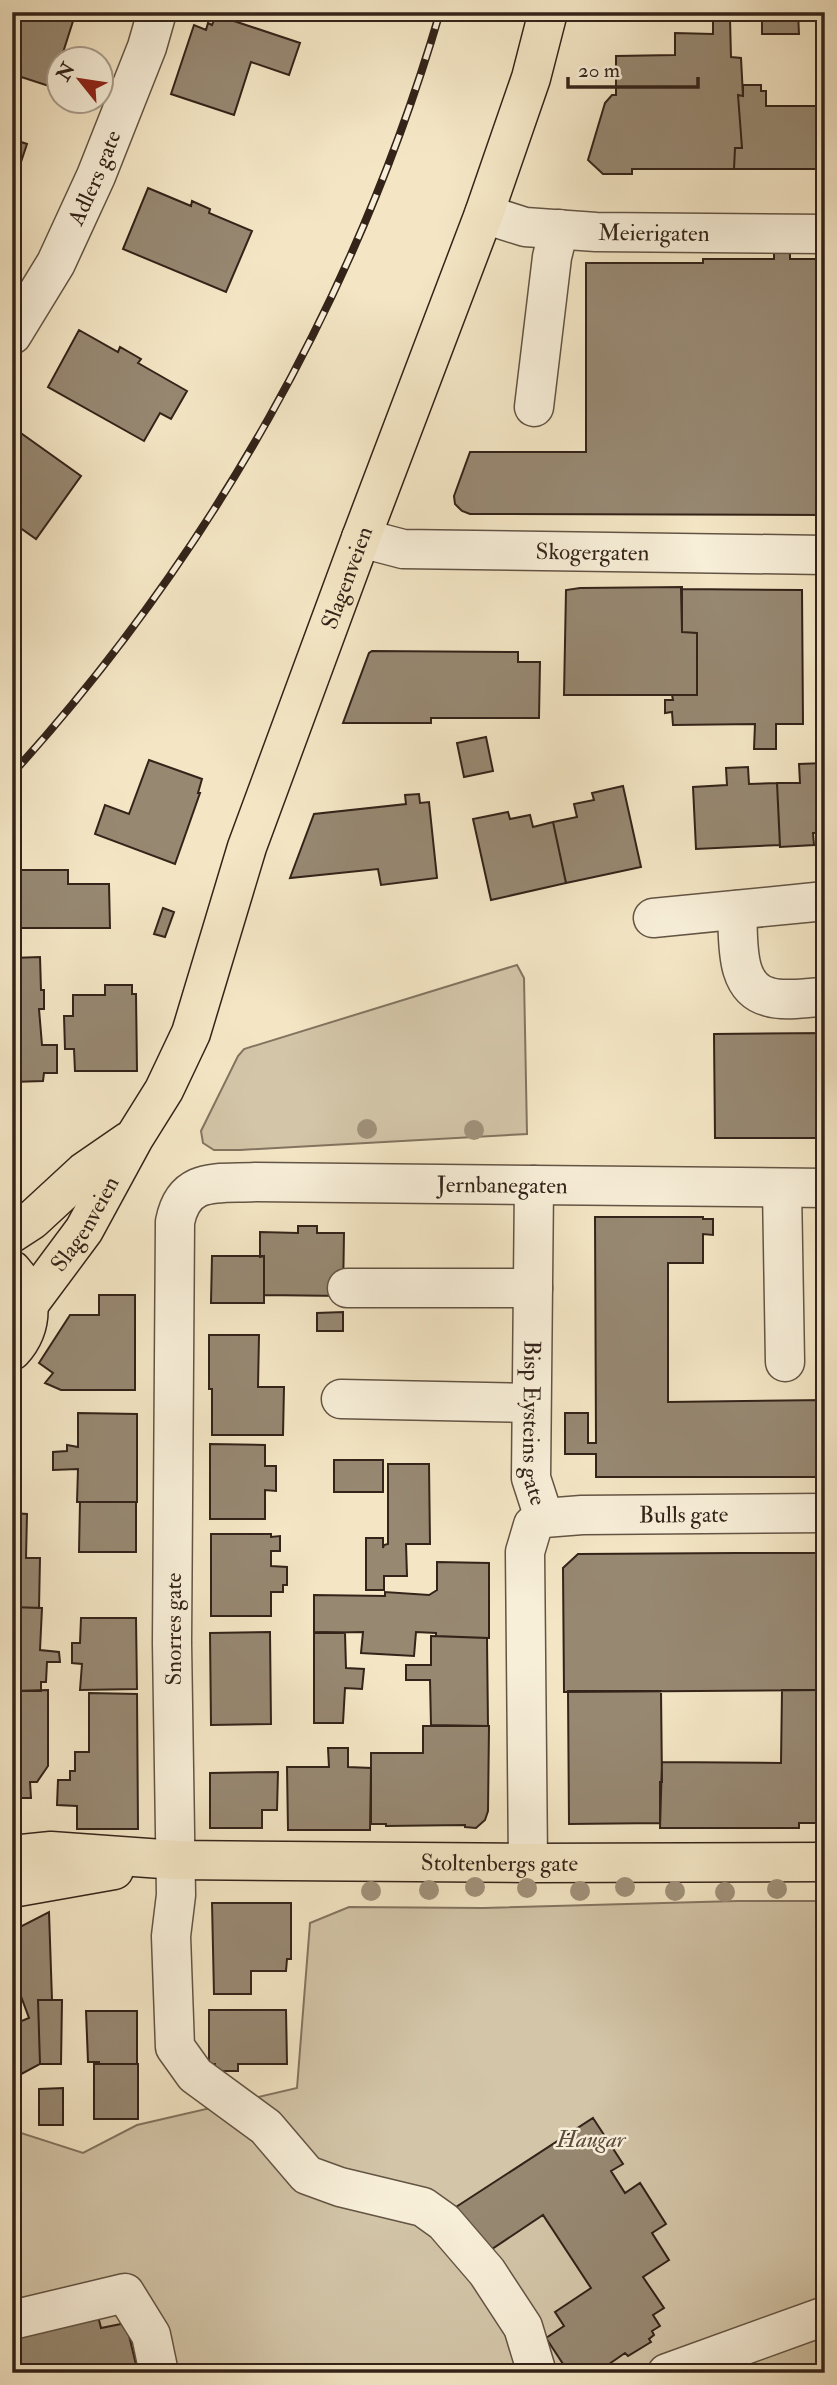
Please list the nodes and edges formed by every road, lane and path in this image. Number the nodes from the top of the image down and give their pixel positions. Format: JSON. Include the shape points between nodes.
{"nodes":[{"id":1,"x":157,"y":12,"type":"edge"},
{"id":2,"x":548,"y":12,"type":"edge"},
{"id":3,"x":484,"y":214,"type":"junction"},
{"id":4,"x":559,"y":229,"type":"junction"},
{"id":5,"x":825,"y":234,"type":"edge"},
{"id":6,"x":12,"y":335,"type":"edge"},
{"id":7,"x":534,"y":407,"type":"dead end"},
{"id":8,"x":361,"y":538,"type":"junction"},
{"id":9,"x":825,"y":555,"type":"edge"},
{"id":10,"x":825,"y":901,"type":"edge"},
{"id":11,"x":737,"y":910,"type":"junction"},
{"id":12,"x":653,"y":918,"type":"dead end"},
{"id":13,"x":825,"y":997,"type":"edge"},
{"id":14,"x":134,"y":1138,"type":"junction"},
{"id":15,"x":534,"y":1185,"type":"junction"},
{"id":16,"x":782,"y":1188,"type":"junction"},
{"id":17,"x":825,"y":1188,"type":"edge"},
{"id":18,"x":186,"y":1195,"type":"joint"},
{"id":19,"x":12,"y":1233,"type":"edge"},
{"id":20,"x":12,"y":1270,"type":"edge"},
{"id":21,"x":347,"y":1288,"type":"dead end"},
{"id":22,"x":533,"y":1288,"type":"junction"},
{"id":23,"x":29,"y":1304,"type":"junction"},
{"id":24,"x":12,"y":1351,"type":"edge"},
{"id":25,"x":785,"y":1362,"type":"dead end"},
{"id":26,"x":341,"y":1399,"type":"dead end"},
{"id":27,"x":531,"y":1403,"type":"junction"},
{"id":28,"x":825,"y":1513,"type":"edge"},
{"id":29,"x":544,"y":1518,"type":"junction"},
{"id":30,"x":12,"y":1855,"type":"edge"},
{"id":31,"x":176,"y":1860,"type":"junction"},
{"id":32,"x":825,"y":1862,"type":"edge"},
{"id":33,"x":528,"y":1863,"type":"junction"},
{"id":34,"x":12,"y":1888,"type":"edge"},
{"id":35,"x":825,"y":2316,"type":"edge"},
{"id":36,"x":12,"y":2320,"type":"edge"},
{"id":37,"x":159,"y":2373,"type":"edge"},
{"id":38,"x":537,"y":2373,"type":"edge"},
{"id":39,"x":667,"y":2373,"type":"edge"}],
"edges":[{"from":1,"to":6,"type":"street","name":"Adlers gate","via":[[148,47],[90,188],[56,263]]},
{"from":2,"to":3,"type":"main road","name":"Slagenveien","via":[[531,78]]},
{"from":3,"to":4,"type":"street","name":"Meierigaten","via":[[525,227]]},
{"from":3,"to":8,"type":"main road","name":"Slagenveien"},
{"from":4,"to":5,"type":"street","name":"Meierigaten"},
{"from":4,"to":7,"type":"street"},
{"from":8,"to":9,"type":"street","name":"Skogergaten","via":[[403,550]]},
{"from":8,"to":14,"type":"main road","name":"Slagenveien","via":[[247,847],[191,1033]]},
{"from":10,"to":11,"type":"street"},
{"from":11,"to":12,"type":"street"},
{"from":11,"to":13,"type":"street","via":[[741,966],[750,986],[770,998]]},
{"from":14,"to":19,"type":"main road","name":"Slagenveien","via":[[84,1172]]},
{"from":14,"to":23,"type":"main road","name":"Slagenveien","via":[[84,1230]]},
{"from":15,"to":16,"type":"street","name":"Jernbanegaten"},
{"from":15,"to":18,"type":"street","name":"Jernbanegaten","via":[[255,1182],[204,1184]]},
{"from":15,"to":22,"type":"street","name":"Bisp Eysteins gate"},
{"from":16,"to":17,"type":"street","name":"Jernbanegaten"},
{"from":16,"to":25,"type":"street"},
{"from":18,"to":31,"type":"street","name":"Snorres gate","via":[[175,1222],[172,1643]]},
{"from":20,"to":23,"type":"main road","name":"Slagenveien","via":[[22,1281]]},
{"from":21,"to":22,"type":"street"},
{"from":22,"to":27,"type":"street","name":"Bisp Eysteins gate"},
{"from":23,"to":24,"type":"main road","name":"Slagenveien","via":[[28,1324]]},
{"from":26,"to":27,"type":"street"},
{"from":27,"to":29,"type":"street","name":"Bisp Eysteins gate","via":[[531,1478]]},
{"from":28,"to":29,"type":"street","name":"Bulls gate"},
{"from":29,"to":33,"type":"street","name":"Bisp Eysteins gate","via":[[533,1525],[525,1552]]},
{"from":30,"to":31,"type":"main road","name":"Stoltenbergs gate","via":[[51,1851]]},
{"from":31,"to":33,"type":"main road","name":"Stoltenbergs gate"},
{"from":31,"to":34,"type":"main road","name":"Stoltenbergs gate"},
{"from":31,"to":38,"type":"street","name":"Snorres gate","via":[[171,1936],[175,2047],[195,2075],[266,2127],[307,2175],[423,2207],[444,2222],[486,2272],[523,2327]]},
{"from":32,"to":33,"type":"main road","name":"Stoltenbergs gate"},
{"from":35,"to":39,"type":"street"},
{"from":36,"to":37,"type":"street","via":[[125,2293],[151,2335]]}]}
